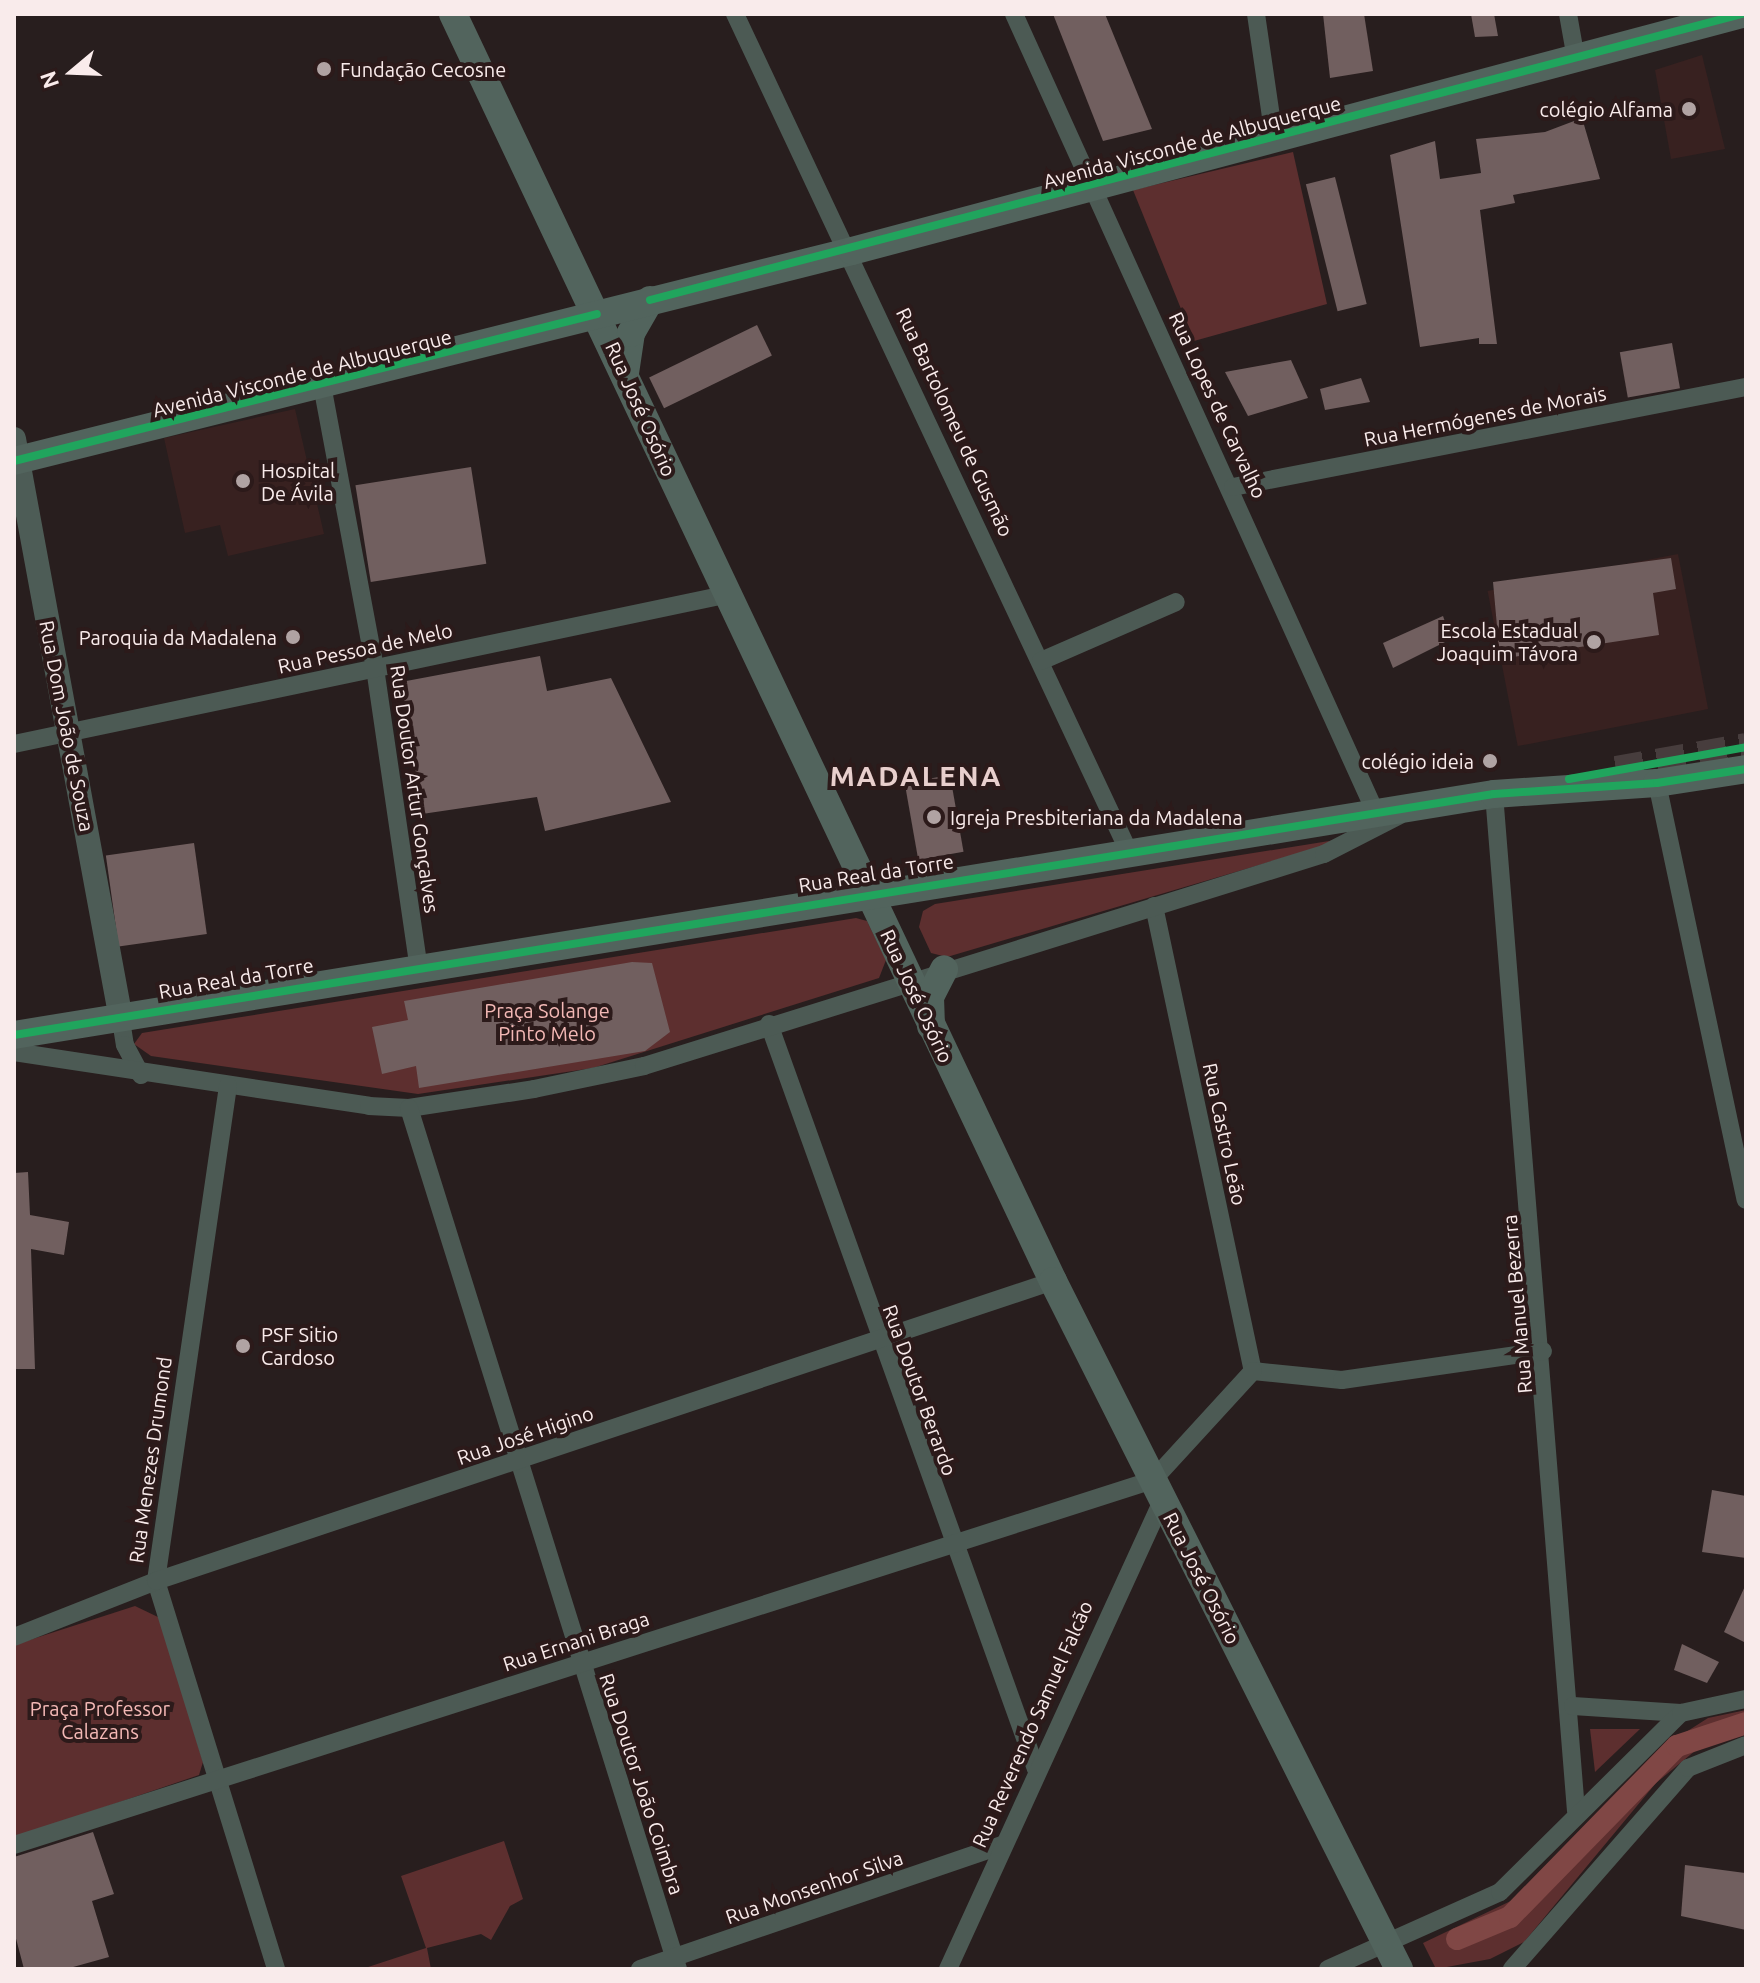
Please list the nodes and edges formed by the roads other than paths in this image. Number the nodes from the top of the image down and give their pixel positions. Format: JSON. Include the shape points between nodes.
{"nodes":[{"id":1,"x":453,"y":14,"type":"edge"},
{"id":2,"x":735,"y":14,"type":"edge"},
{"id":3,"x":1014,"y":14,"type":"edge"},
{"id":4,"x":1256,"y":14,"type":"edge"},
{"id":5,"x":1568,"y":14,"type":"edge"},
{"id":6,"x":1742,"y":14,"type":"edge"},
{"id":7,"x":1576,"y":59,"type":"junction"},
{"id":8,"x":1274,"y":137,"type":"junction"},
{"id":9,"x":1091,"y":183,"type":"junction"},
{"id":10,"x":852,"y":251,"type":"junction"},
{"id":11,"x":650,"y":300,"type":"junction"},
{"id":12,"x":597,"y":314,"type":"junction"},
{"id":13,"x":625,"y":373,"type":"junction"},
{"id":14,"x":322,"y":385,"type":"junction"},
{"id":15,"x":1746,"y":387,"type":"edge"},
{"id":16,"x":15,"y":453,"type":"edge"},
{"id":17,"x":1233,"y":487,"type":"junction"},
{"id":18,"x":725,"y":595,"type":"junction"},
{"id":19,"x":1176,"y":602,"type":"dead end"},
{"id":20,"x":1041,"y":661,"type":"junction"},
{"id":21,"x":375,"y":668,"type":"junction"},
{"id":22,"x":67,"y":732,"type":"junction"},
{"id":23,"x":14,"y":744,"type":"edge"},
{"id":24,"x":1746,"y":769,"type":"edge"},
{"id":25,"x":1616,"y":770,"type":"tunnel mouth"},
{"id":26,"x":1657,"y":783,"type":"junction"},
{"id":27,"x":1494,"y":794,"type":"junction"},
{"id":28,"x":1405,"y":812,"type":"junction"},
{"id":29,"x":1378,"y":818,"type":"junction"},
{"id":30,"x":1129,"y":852,"type":"junction"},
{"id":31,"x":869,"y":890,"type":"junction"},
{"id":32,"x":1154,"y":906,"type":"junction"},
{"id":33,"x":418,"y":964,"type":"junction"},
{"id":34,"x":944,"y":969,"type":"junction"},
{"id":35,"x":909,"y":980,"type":"junction"},
{"id":36,"x":120,"y":1014,"type":"junction"},
{"id":37,"x":769,"y":1024,"type":"junction"},
{"id":38,"x":931,"y":1027,"type":"junction"},
{"id":39,"x":14,"y":1035,"type":"edge"},
{"id":40,"x":14,"y":1052,"type":"edge"},
{"id":41,"x":141,"y":1075,"type":"junction"},
{"id":42,"x":228,"y":1086,"type":"junction"},
{"id":43,"x":409,"y":1108,"type":"junction"},
{"id":44,"x":1746,"y":1200,"type":"edge"},
{"id":45,"x":1053,"y":1281,"type":"junction"},
{"id":46,"x":878,"y":1338,"type":"junction"},
{"id":47,"x":1543,"y":1351,"type":"junction"},
{"id":48,"x":1253,"y":1371,"type":"junction"},
{"id":49,"x":518,"y":1462,"type":"junction"},
{"id":50,"x":1158,"y":1489,"type":"junction"},
{"id":51,"x":950,"y":1541,"type":"junction"},
{"id":52,"x":156,"y":1581,"type":"junction"},
{"id":53,"x":14,"y":1637,"type":"edge"},
{"id":54,"x":581,"y":1663,"type":"junction"},
{"id":55,"x":1746,"y":1699,"type":"edge"},
{"id":56,"x":1573,"y":1706,"type":"junction"},
{"id":57,"x":1681,"y":1713,"type":"junction"},
{"id":58,"x":1746,"y":1745,"type":"edge"},
{"id":59,"x":1036,"y":1769,"type":"junction"},
{"id":60,"x":215,"y":1778,"type":"junction"},
{"id":61,"x":1576,"y":1811,"type":"junction"},
{"id":62,"x":14,"y":1845,"type":"edge"},
{"id":63,"x":1003,"y":1845,"type":"junction"},
{"id":64,"x":1392,"y":1957,"type":"edge"},
{"id":65,"x":676,"y":1964,"type":"edge"},
{"id":66,"x":276,"y":1969,"type":"edge"},
{"id":67,"x":640,"y":1969,"type":"edge"},
{"id":68,"x":948,"y":1969,"type":"edge"},
{"id":69,"x":1328,"y":1969,"type":"edge"},
{"id":70,"x":1512,"y":1969,"type":"edge"}],
"edges":[{"from":1,"to":12,"type":"main road","name":"Rua José Osório"},
{"from":2,"to":10,"type":"street","name":"Rua Bartolomeu de Gusmão"},
{"from":3,"to":9,"type":"street","name":"Rua Lopes de Carvalho"},
{"from":4,"to":8,"type":"street"},
{"from":5,"to":7,"type":"street"},
{"from":6,"to":7,"type":"main road","name":"Avenida Visconde de Albuquerque"},
{"from":7,"to":8,"type":"main road","name":"Avenida Visconde de Albuquerque"},
{"from":8,"to":9,"type":"main road","name":"Avenida Visconde de Albuquerque"},
{"from":9,"to":10,"type":"main road","name":"Avenida Visconde de Albuquerque"},
{"from":9,"to":17,"type":"street","name":"Rua Lopes de Carvalho"},
{"from":10,"to":11,"type":"main road","name":"Avenida Visconde de Albuquerque"},
{"from":10,"to":20,"type":"street","name":"Rua Bartolomeu de Gusmão"},
{"from":11,"to":12,"type":"main road","name":"Avenida Visconde de Albuquerque"},
{"from":11,"to":13,"type":"main road","via":[[631,333]]},
{"from":12,"to":13,"type":"main road","name":"Rua José Osório"},
{"from":12,"to":14,"type":"main road","name":"Avenida Visconde de Albuquerque"},
{"from":13,"to":18,"type":"main road","name":"Rua José Osório"},
{"from":14,"to":16,"type":"main road","name":"Avenida Visconde de Albuquerque"},
{"from":14,"to":21,"type":"street","name":"Rua Doutor Artur Gonçalves"},
{"from":15,"to":17,"type":"street","name":"Rua Hermógenes de Morais"},
{"from":16,"to":22,"type":"street","name":"Rua Dom João de Souza"},
{"from":17,"to":29,"type":"street","name":"Rua Lopes de Carvalho"},
{"from":18,"to":21,"type":"street","name":"Rua Pessoa de Melo"},
{"from":18,"to":31,"type":"main road","name":"Rua José Osório"},
{"from":19,"to":20,"type":"street"},
{"from":20,"to":30,"type":"street","name":"Rua Bartolomeu de Gusmão"},
{"from":21,"to":22,"type":"street","name":"Rua Pessoa de Melo"},
{"from":21,"to":33,"type":"street","name":"Rua Doutor Artur Gonçalves"},
{"from":22,"to":23,"type":"street","name":"Rua Pessoa de Melo"},
{"from":22,"to":36,"type":"street","name":"Rua Dom João de Souza"},
{"from":24,"to":26,"type":"main road","name":"Rua Real da Torre"},
{"from":25,"to":27,"type":"main road"},
{"from":26,"to":27,"type":"main road","name":"Rua Real da Torre"},
{"from":26,"to":44,"type":"street"},
{"from":27,"to":28,"type":"main road","name":"Rua Real da Torre"},
{"from":27,"to":47,"type":"street","name":"Rua Manuel Bezerra"},
{"from":28,"to":29,"type":"main road","name":"Rua Real da Torre"},
{"from":28,"to":32,"type":"street","name":"Rua Real da Torre","via":[[1345,846]]},
{"from":29,"to":30,"type":"main road","name":"Rua Real da Torre"},
{"from":30,"to":31,"type":"main road","name":"Rua Real da Torre"},
{"from":31,"to":33,"type":"main road","name":"Rua Real da Torre"},
{"from":31,"to":35,"type":"main road","name":"Rua José Osório"},
{"from":32,"to":34,"type":"street","name":"Rua Real da Torre"},
{"from":32,"to":48,"type":"street","name":"Rua Castro Leão"},
{"from":33,"to":36,"type":"main road","name":"Rua Real da Torre"},
{"from":34,"to":35,"type":"street","name":"Rua Real da Torre"},
{"from":34,"to":38,"type":"main road","via":[[930,997]]},
{"from":35,"to":37,"type":"street","name":"Rua Real da Torre"},
{"from":35,"to":38,"type":"main road","name":"Rua José Osório"},
{"from":36,"to":39,"type":"main road","name":"Rua Real da Torre"},
{"from":36,"to":41,"type":"street","via":[[125,1045]]},
{"from":37,"to":43,"type":"street","name":"Rua Real da Torre","via":[[644,1066]]},
{"from":37,"to":46,"type":"street","name":"Rua Doutor Berardo"},
{"from":38,"to":45,"type":"main road","name":"Rua José Osório"},
{"from":40,"to":41,"type":"street","name":"Rua Real da Torre"},
{"from":41,"to":42,"type":"street","name":"Rua Real da Torre"},
{"from":42,"to":43,"type":"street","name":"Rua Real da Torre"},
{"from":42,"to":52,"type":"street","name":"Rua Menezes Drumond"},
{"from":43,"to":49,"type":"street","name":"Rua Doutor João Coimbra"},
{"from":45,"to":46,"type":"street","name":"Rua José Higino"},
{"from":45,"to":50,"type":"main road","name":"Rua José Osório"},
{"from":46,"to":49,"type":"street","name":"Rua José Higino"},
{"from":46,"to":51,"type":"street","name":"Rua Doutor Berardo"},
{"from":47,"to":48,"type":"street","via":[[1342,1380]]},
{"from":47,"to":56,"type":"street","name":"Rua Manuel Bezerra"},
{"from":48,"to":50,"type":"street","name":"Rua Reverendo Samuel Falcão"},
{"from":49,"to":52,"type":"street","name":"Rua José Higino"},
{"from":49,"to":54,"type":"street","name":"Rua Doutor João Coimbra"},
{"from":50,"to":51,"type":"street","name":"Rua Ernani Braga"},
{"from":50,"to":59,"type":"street","name":"Rua Reverendo Samuel Falcão"},
{"from":50,"to":64,"type":"main road","name":"Rua José Osório"},
{"from":51,"to":54,"type":"street","name":"Rua Ernani Braga"},
{"from":51,"to":59,"type":"street","name":"Rua Doutor Berardo"},
{"from":52,"to":53,"type":"street","name":"Rua José Higino"},
{"from":52,"to":60,"type":"street","name":"Rua Menezes Drumond"},
{"from":54,"to":60,"type":"street","name":"Rua Ernani Braga"},
{"from":54,"to":65,"type":"street","name":"Rua Doutor João Coimbra"},
{"from":55,"to":57,"type":"street"},
{"from":56,"to":57,"type":"street"},
{"from":56,"to":61,"type":"street","name":"Rua Manuel Bezerra"},
{"from":57,"to":61,"type":"street"},
{"from":58,"to":70,"type":"street","via":[[1688,1768]]},
{"from":59,"to":63,"type":"street","name":"Rua Reverendo Samuel Falcão"},
{"from":60,"to":62,"type":"street","name":"Rua Ernani Braga"},
{"from":60,"to":66,"type":"street","name":"Rua Menezes Drumond"},
{"from":61,"to":64,"type":"street","via":[[1500,1892]]},
{"from":63,"to":65,"type":"street","name":"Rua Monsenhor Silva"},
{"from":63,"to":68,"type":"street","name":"Rua Reverendo Samuel Falcão"},
{"from":64,"to":69,"type":"street"},
{"from":65,"to":67,"type":"street","name":"Rua Monsenhor Silva"}]}
